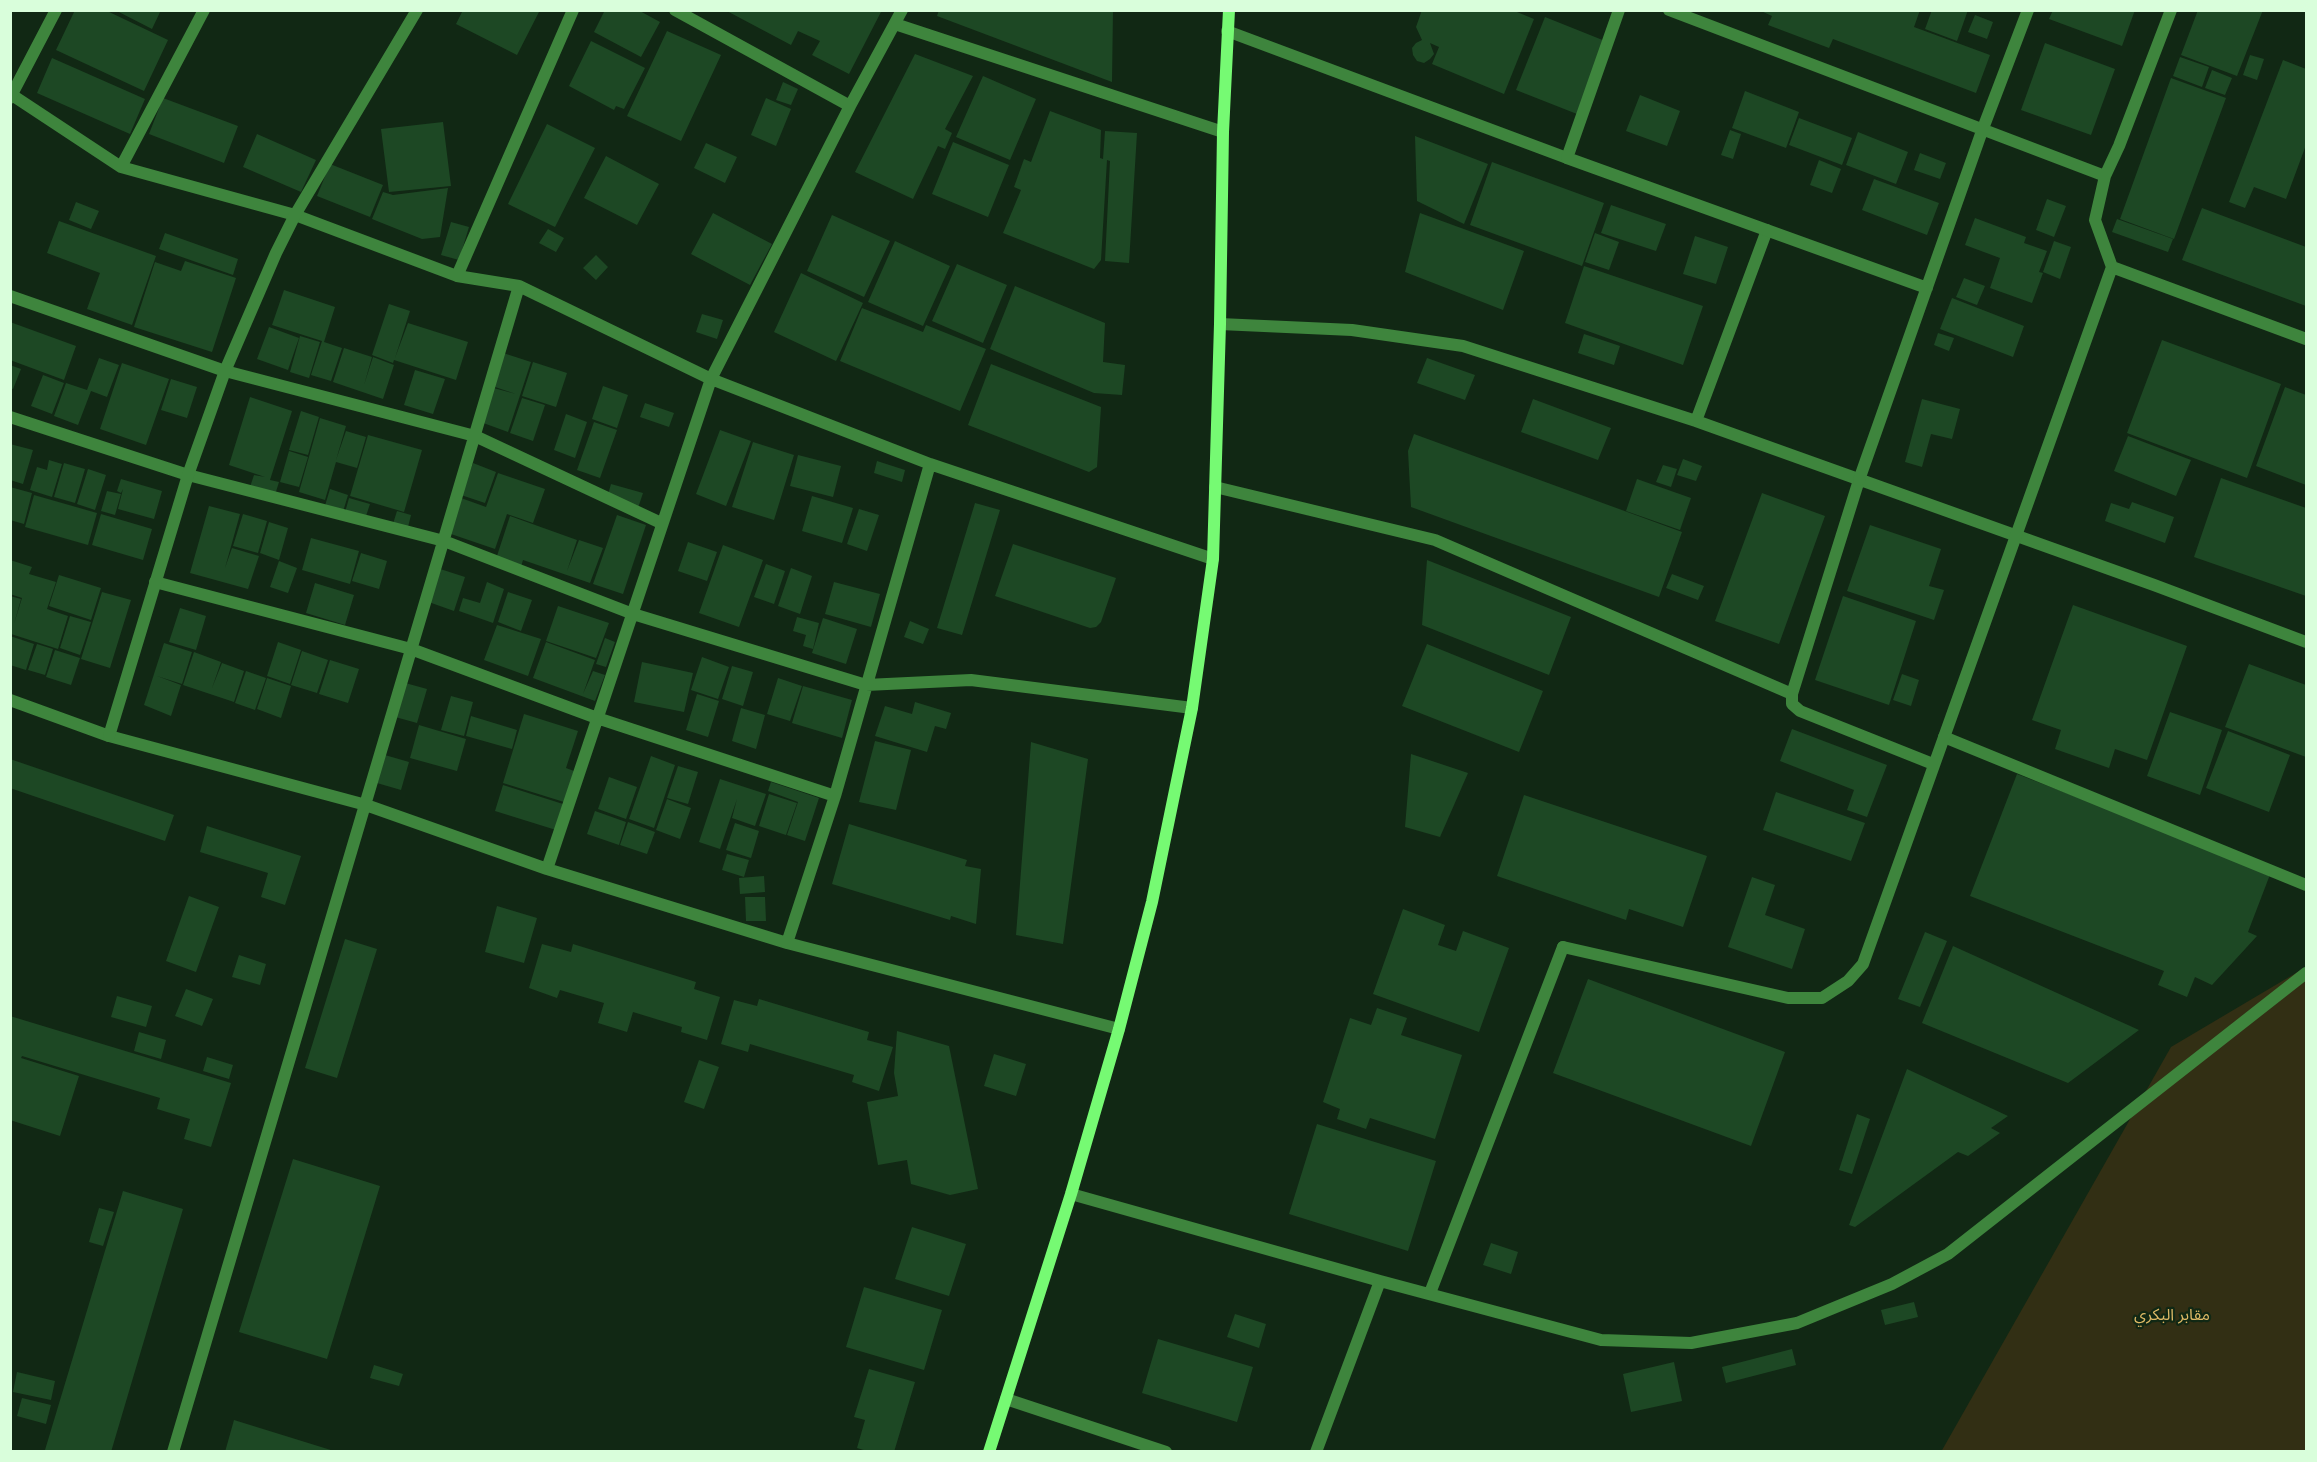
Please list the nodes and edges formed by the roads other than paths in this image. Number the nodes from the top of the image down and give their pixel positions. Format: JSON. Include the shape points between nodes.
{"nodes":[{"id":1,"x":56,"y":10,"type":"edge"},
{"id":2,"x":204,"y":10,"type":"edge"},
{"id":3,"x":417,"y":10,"type":"edge"},
{"id":4,"x":573,"y":10,"type":"edge"},
{"id":5,"x":675,"y":10,"type":"edge"},
{"id":6,"x":902,"y":10,"type":"edge"},
{"id":7,"x":1229,"y":10,"type":"edge"},
{"id":8,"x":1619,"y":10,"type":"edge"},
{"id":9,"x":1670,"y":10,"type":"edge"},
{"id":10,"x":2028,"y":10,"type":"edge"},
{"id":11,"x":2171,"y":10,"type":"edge"},
{"id":12,"x":895,"y":24,"type":"junction"},
{"id":13,"x":1227,"y":31,"type":"junction"},
{"id":14,"x":11,"y":97,"type":"edge"},
{"id":15,"x":850,"y":106,"type":"junction"},
{"id":16,"x":1982,"y":131,"type":"junction"},
{"id":17,"x":1223,"y":132,"type":"junction"},
{"id":18,"x":1567,"y":158,"type":"junction"},
{"id":19,"x":121,"y":167,"type":"junction"},
{"id":20,"x":2104,"y":176,"type":"junction"},
{"id":21,"x":295,"y":215,"type":"junction"},
{"id":22,"x":1767,"y":230,"type":"junction"},
{"id":23,"x":2112,"y":267,"type":"junction"},
{"id":24,"x":457,"y":276,"type":"junction"},
{"id":25,"x":519,"y":286,"type":"junction"},
{"id":26,"x":1927,"y":288,"type":"junction"},
{"id":27,"x":10,"y":296,"type":"edge"},
{"id":28,"x":1220,"y":324,"type":"junction"},
{"id":29,"x":2307,"y":339,"type":"edge"},
{"id":30,"x":225,"y":371,"type":"junction"},
{"id":31,"x":711,"y":379,"type":"junction"},
{"id":32,"x":10,"y":417,"type":"edge"},
{"id":33,"x":1696,"y":421,"type":"junction"},
{"id":34,"x":475,"y":436,"type":"junction"},
{"id":35,"x":930,"y":464,"type":"junction"},
{"id":36,"x":188,"y":475,"type":"junction"},
{"id":37,"x":1859,"y":480,"type":"junction"},
{"id":38,"x":1215,"y":487,"type":"junction"},
{"id":39,"x":661,"y":524,"type":"junction"},
{"id":40,"x":2016,"y":536,"type":"junction"},
{"id":41,"x":444,"y":541,"type":"junction"},
{"id":42,"x":1213,"y":559,"type":"junction"},
{"id":43,"x":155,"y":582,"type":"junction"},
{"id":44,"x":633,"y":614,"type":"junction"},
{"id":45,"x":2307,"y":642,"type":"edge"},
{"id":46,"x":411,"y":649,"type":"junction"},
{"id":47,"x":866,"y":685,"type":"junction"},
{"id":48,"x":1792,"y":694,"type":"junction"},
{"id":49,"x":10,"y":700,"type":"edge"},
{"id":50,"x":1192,"y":708,"type":"junction"},
{"id":51,"x":597,"y":718,"type":"junction"},
{"id":52,"x":108,"y":736,"type":"junction"},
{"id":53,"x":1944,"y":736,"type":"junction"},
{"id":54,"x":1933,"y":764,"type":"junction"},
{"id":55,"x":835,"y":796,"type":"junction"},
{"id":56,"x":366,"y":805,"type":"junction"},
{"id":57,"x":547,"y":869,"type":"junction"},
{"id":58,"x":2307,"y":885,"type":"edge"},
{"id":59,"x":787,"y":943,"type":"junction"},
{"id":60,"x":2307,"y":973,"type":"edge"},
{"id":61,"x":1119,"y":1029,"type":"junction"},
{"id":62,"x":1071,"y":1194,"type":"junction"},
{"id":63,"x":1380,"y":1281,"type":"junction"},
{"id":64,"x":1430,"y":1293,"type":"junction"},
{"id":65,"x":1006,"y":1399,"type":"junction"},
{"id":66,"x":173,"y":1452,"type":"edge"},
{"id":67,"x":989,"y":1452,"type":"edge"},
{"id":68,"x":1166,"y":1452,"type":"edge"},
{"id":69,"x":1316,"y":1452,"type":"edge"}],
"edges":[{"from":1,"to":14,"type":"street"},
{"from":2,"to":19,"type":"street"},
{"from":3,"to":21,"type":"street"},
{"from":4,"to":24,"type":"street"},
{"from":5,"to":15,"type":"street"},
{"from":6,"to":12,"type":"street"},
{"from":7,"to":13,"type":"street"},
{"from":8,"to":18,"type":"street"},
{"from":9,"to":16,"type":"street"},
{"from":10,"to":16,"type":"street"},
{"from":11,"to":20,"type":"street"},
{"from":12,"to":15,"type":"street"},
{"from":12,"to":17,"type":"street"},
{"from":13,"to":17,"type":"street"},
{"from":13,"to":18,"type":"street"},
{"from":14,"to":19,"type":"street"},
{"from":15,"to":31,"type":"street"},
{"from":16,"to":20,"type":"street"},
{"from":16,"to":26,"type":"street"},
{"from":17,"to":28,"type":"street"},
{"from":18,"to":22,"type":"street"},
{"from":19,"to":21,"type":"street"},
{"from":20,"to":23,"type":"street","via":[[2095,220]]},
{"from":21,"to":24,"type":"street"},
{"from":21,"to":30,"type":"street"},
{"from":22,"to":26,"type":"street"},
{"from":22,"to":33,"type":"street"},
{"from":23,"to":29,"type":"street"},
{"from":23,"to":40,"type":"street"},
{"from":24,"to":25,"type":"street"},
{"from":25,"to":31,"type":"street"},
{"from":25,"to":34,"type":"street"},
{"from":26,"to":37,"type":"street"},
{"from":27,"to":30,"type":"street"},
{"from":28,"to":33,"type":"street","via":[[1352,330],[1463,346]]},
{"from":28,"to":38,"type":"street"},
{"from":30,"to":34,"type":"street"},
{"from":30,"to":36,"type":"street"},
{"from":31,"to":35,"type":"street"},
{"from":31,"to":39,"type":"street"},
{"from":32,"to":36,"type":"street"},
{"from":33,"to":37,"type":"street"},
{"from":34,"to":39,"type":"street"},
{"from":34,"to":41,"type":"street"},
{"from":35,"to":42,"type":"street"},
{"from":35,"to":47,"type":"street"},
{"from":36,"to":41,"type":"street"},
{"from":36,"to":43,"type":"street"},
{"from":37,"to":40,"type":"street"},
{"from":37,"to":48,"type":"street"},
{"from":38,"to":42,"type":"street"},
{"from":38,"to":48,"type":"street","via":[[1435,540]]},
{"from":39,"to":44,"type":"street"},
{"from":40,"to":45,"type":"street"},
{"from":40,"to":53,"type":"street"},
{"from":41,"to":44,"type":"street"},
{"from":41,"to":46,"type":"street"},
{"from":42,"to":50,"type":"street"},
{"from":43,"to":46,"type":"street"},
{"from":43,"to":52,"type":"street"},
{"from":44,"to":47,"type":"street"},
{"from":44,"to":51,"type":"street"},
{"from":46,"to":51,"type":"street"},
{"from":46,"to":56,"type":"street"},
{"from":47,"to":50,"type":"street","via":[[971,680]]},
{"from":47,"to":55,"type":"street"},
{"from":48,"to":54,"type":"street","via":[[1792,704],[1800,711]]},
{"from":49,"to":52,"type":"street"},
{"from":50,"to":61,"type":"street","via":[[1152,902]]},
{"from":51,"to":55,"type":"street"},
{"from":51,"to":57,"type":"street"},
{"from":52,"to":56,"type":"street"},
{"from":53,"to":54,"type":"street"},
{"from":53,"to":58,"type":"street"},
{"from":54,"to":64,"type":"street","via":[[1863,964],[1848,981],[1822,998],[1788,998],[1563,947]]},
{"from":55,"to":59,"type":"street"},
{"from":56,"to":57,"type":"street"},
{"from":56,"to":66,"type":"street"},
{"from":57,"to":59,"type":"street"},
{"from":59,"to":61,"type":"street"},
{"from":60,"to":64,"type":"street","via":[[1948,1254],[1892,1284],[1797,1323],[1691,1343],[1600,1340]]},
{"from":61,"to":62,"type":"street"},
{"from":62,"to":63,"type":"street"},
{"from":62,"to":65,"type":"street"},
{"from":63,"to":64,"type":"street"},
{"from":63,"to":69,"type":"street"},
{"from":65,"to":67,"type":"street"},
{"from":65,"to":68,"type":"street"}]}
